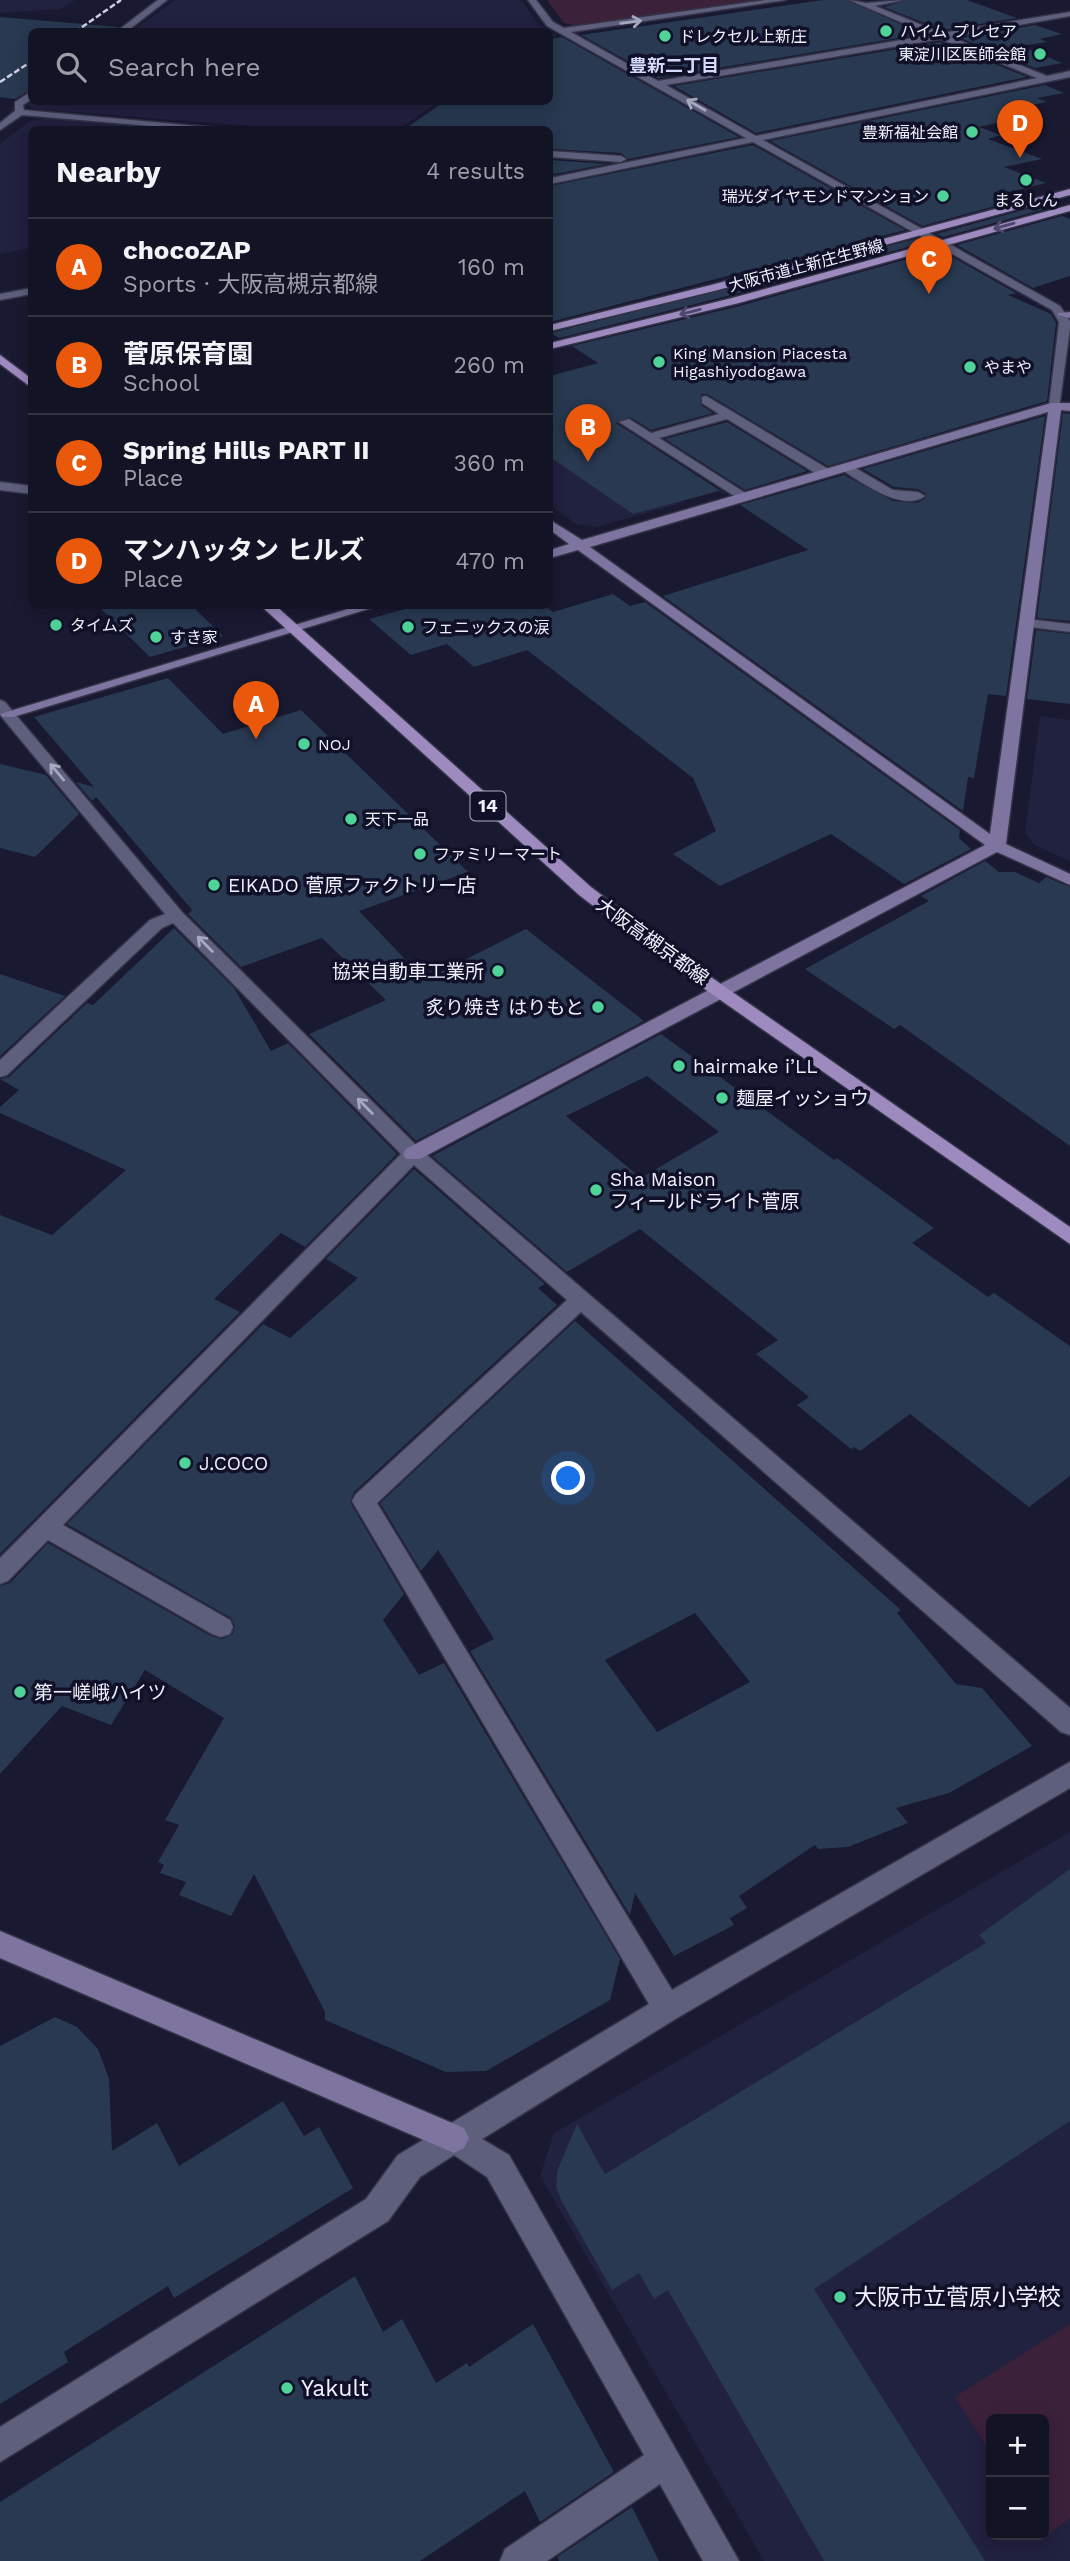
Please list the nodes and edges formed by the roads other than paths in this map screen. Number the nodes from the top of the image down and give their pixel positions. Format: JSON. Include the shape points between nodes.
{"nodes":[{"id":1,"x":163,"y":0,"type":"edge"},
{"id":2,"x":532,"y":0,"type":"edge"},
{"id":3,"x":782,"y":0,"type":"edge"},
{"id":4,"x":853,"y":0,"type":"edge"},
{"id":5,"x":900,"y":0,"type":"edge"},
{"id":6,"x":866,"y":5,"type":"junction"},
{"id":7,"x":1070,"y":13,"type":"edge"},
{"id":8,"x":125,"y":28,"type":"edge"},
{"id":9,"x":564,"y":31,"type":"junction"},
{"id":10,"x":939,"y":36,"type":"junction"},
{"id":11,"x":1070,"y":74,"type":"edge"},
{"id":12,"x":1047,"y":79,"type":"junction"},
{"id":13,"x":658,"y":84,"type":"junction"},
{"id":14,"x":1063,"y":86,"type":"dead end"},
{"id":15,"x":28,"y":97,"type":"edge"},
{"id":16,"x":20,"y":112,"type":"junction"},
{"id":17,"x":188,"y":126,"type":"edge"},
{"id":18,"x":0,"y":127,"type":"edge"},
{"id":19,"x":755,"y":139,"type":"junction"},
{"id":20,"x":553,"y":154,"type":"edge"},
{"id":21,"x":645,"y":161,"type":"junction"},
{"id":22,"x":553,"y":180,"type":"edge"},
{"id":23,"x":1070,"y":192,"type":"edge"},
{"id":24,"x":1070,"y":208,"type":"edge"},
{"id":25,"x":921,"y":233,"type":"junction"},
{"id":26,"x":941,"y":244,"type":"junction"},
{"id":27,"x":28,"y":292,"type":"edge"},
{"id":28,"x":0,"y":298,"type":"edge"},
{"id":29,"x":1066,"y":315,"type":"edge"},
{"id":30,"x":553,"y":327,"type":"edge"},
{"id":31,"x":553,"y":345,"type":"edge"},
{"id":32,"x":0,"y":358,"type":"edge"},
{"id":33,"x":28,"y":382,"type":"edge"},
{"id":34,"x":706,"y":400,"type":"dead end"},
{"id":35,"x":1062,"y":407,"type":"edge"},
{"id":36,"x":729,"y":415,"type":"junction"},
{"id":37,"x":625,"y":422,"type":"dead end"},
{"id":38,"x":649,"y":437,"type":"junction"},
{"id":39,"x":847,"y":467,"type":"junction"},
{"id":40,"x":825,"y":473,"type":"junction"},
{"id":41,"x":0,"y":486,"type":"edge"},
{"id":42,"x":28,"y":490,"type":"edge"},
{"id":43,"x":918,"y":496,"type":"dead end"},
{"id":44,"x":742,"y":497,"type":"junction"},
{"id":45,"x":553,"y":526,"type":"edge"},
{"id":46,"x":579,"y":545,"type":"junction"},
{"id":47,"x":553,"y":553,"type":"edge"},
{"id":48,"x":271,"y":609,"type":"edge"},
{"id":49,"x":361,"y":609,"type":"edge"},
{"id":50,"x":1027,"y":623,"type":"junction"},
{"id":51,"x":1070,"y":628,"type":"edge"},
{"id":52,"x":293,"y":629,"type":"junction"},
{"id":53,"x":6,"y":718,"type":"edge"},
{"id":54,"x":997,"y":846,"type":"junction"},
{"id":55,"x":1070,"y":880,"type":"edge"},
{"id":56,"x":176,"y":916,"type":"junction"},
{"id":57,"x":721,"y":991,"type":"junction"},
{"id":58,"x":0,"y":1071,"type":"edge"},
{"id":59,"x":413,"y":1154,"type":"junction"},
{"id":60,"x":1070,"y":1237,"type":"edge"},
{"id":61,"x":582,"y":1299,"type":"junction"},
{"id":62,"x":46,"y":1527,"type":"junction"},
{"id":63,"x":0,"y":1574,"type":"edge"},
{"id":64,"x":221,"y":1627,"type":"dead end"},
{"id":65,"x":1070,"y":1724,"type":"edge"},
{"id":66,"x":1070,"y":1774,"type":"edge"},
{"id":67,"x":0,"y":1944,"type":"edge"},
{"id":68,"x":667,"y":2008,"type":"junction"},
{"id":69,"x":454,"y":2138,"type":"junction"},
{"id":70,"x":0,"y":2446,"type":"edge"},
{"id":71,"x":664,"y":2461,"type":"junction"},
{"id":72,"x":517,"y":2561,"type":"edge"},
{"id":73,"x":722,"y":2561,"type":"edge"}],
"edges":[{"from":1,"to":8,"type":"street"},
{"from":2,"to":9,"type":"street","via":[[550,24]]},
{"from":9,"to":3,"type":"street","one_way":true},
{"from":4,"to":6,"type":"street"},
{"from":5,"to":6,"type":"street"},
{"from":6,"to":10,"type":"street"},
{"from":7,"to":10,"type":"street"},
{"from":9,"to":13,"type":"street"},
{"from":10,"to":12,"type":"street"},
{"from":10,"to":13,"type":"street"},
{"from":11,"to":12,"type":"street"},
{"from":12,"to":14,"type":"street"},
{"from":12,"to":19,"type":"street"},
{"from":19,"to":13,"type":"street","one_way":true},
{"from":15,"to":16,"type":"street","via":[[18,104]]},
{"from":16,"to":17,"type":"street"},
{"from":16,"to":18,"type":"street"},
{"from":19,"to":21,"type":"street"},
{"from":19,"to":25,"type":"street"},
{"from":20,"to":21,"type":"street"},
{"from":21,"to":22,"type":"street"},
{"from":23,"to":25,"type":"main road","name":"大阪市道上新庄生野線"},
{"from":24,"to":26,"type":"main road","name":"大阪市道上新庄生野線","one_way":true},
{"from":25,"to":26,"type":"street"},
{"from":25,"to":30,"type":"main road","name":"大阪市道上新庄生野線"},
{"from":26,"to":29,"type":"street"},
{"from":26,"to":31,"type":"main road","name":"大阪市道上新庄生野線","one_way":true},
{"from":27,"to":28,"type":"street"},
{"from":29,"to":35,"type":"street"},
{"from":32,"to":33,"type":"main road"},
{"from":34,"to":36,"type":"street"},
{"from":35,"to":39,"type":"street"},
{"from":35,"to":50,"type":"street"},
{"from":36,"to":38,"type":"street"},
{"from":36,"to":40,"type":"street"},
{"from":37,"to":38,"type":"street"},
{"from":38,"to":44,"type":"street"},
{"from":39,"to":40,"type":"street"},
{"from":39,"to":43,"type":"street","via":[[890,494]]},
{"from":40,"to":44,"type":"street"},
{"from":41,"to":42,"type":"street"},
{"from":44,"to":46,"type":"street"},
{"from":45,"to":46,"type":"street"},
{"from":46,"to":47,"type":"street"},
{"from":46,"to":54,"type":"street"},
{"from":48,"to":52,"type":"main road","name":"大阪高槻京都線","number":"14"},
{"from":49,"to":52,"type":"street"},
{"from":50,"to":51,"type":"street"},
{"from":50,"to":54,"type":"street"},
{"from":52,"to":53,"type":"street"},
{"from":52,"to":57,"type":"main road","name":"大阪高槻京都線","number":"14","via":[[585,891]]},
{"from":56,"to":53,"type":"street","one_way":true},
{"from":54,"to":55,"type":"street"},
{"from":54,"to":57,"type":"street"},
{"from":56,"to":58,"type":"street","via":[[156,924]]},
{"from":59,"to":56,"type":"street","one_way":true},
{"from":57,"to":59,"type":"street"},
{"from":57,"to":60,"type":"main road","name":"大阪高槻京都線","number":"14"},
{"from":59,"to":61,"type":"street"},
{"from":59,"to":62,"type":"street"},
{"from":61,"to":65,"type":"street"},
{"from":61,"to":68,"type":"street","via":[[365,1501]]},
{"from":62,"to":63,"type":"street"},
{"from":62,"to":64,"type":"street"},
{"from":66,"to":68,"type":"street"},
{"from":67,"to":69,"type":"street"},
{"from":68,"to":69,"type":"street"},
{"from":69,"to":70,"type":"street","via":[[410,2166],[377,2210]]},
{"from":69,"to":71,"type":"street","via":[[498,2166]]},
{"from":71,"to":72,"type":"street"},
{"from":71,"to":73,"type":"street"}]}
